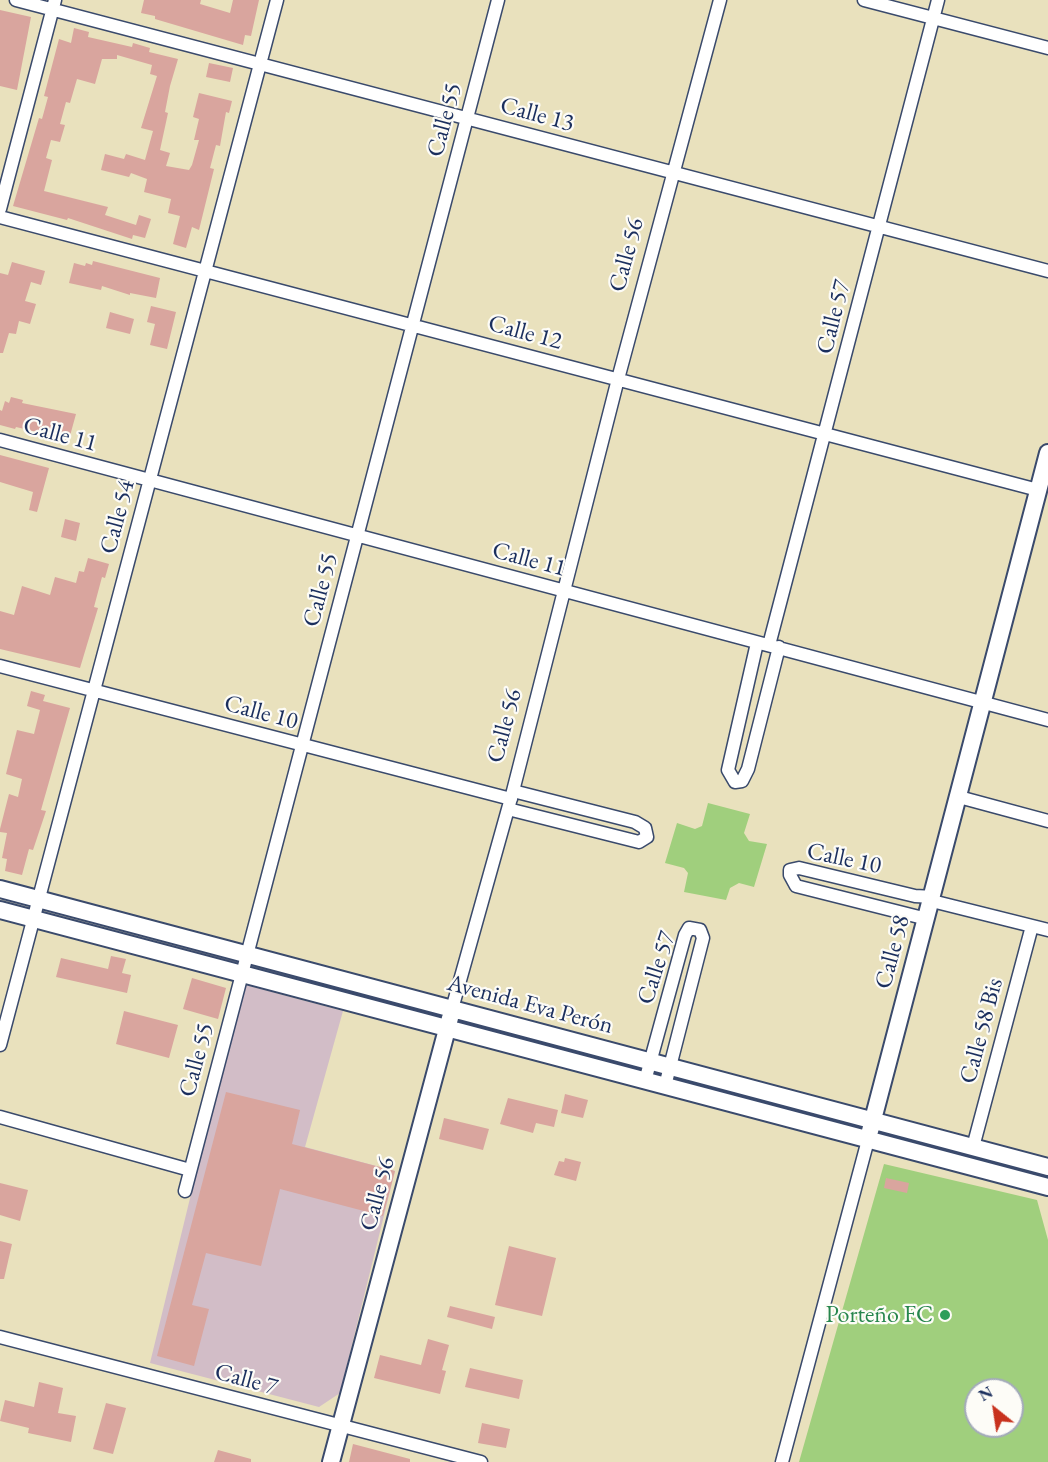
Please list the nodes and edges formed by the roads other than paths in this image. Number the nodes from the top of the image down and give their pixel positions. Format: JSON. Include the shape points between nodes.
{"nodes":[{"id":1,"x":16,"y":0,"type":"edge"},
{"id":2,"x":277,"y":0,"type":"edge"},
{"id":3,"x":498,"y":0,"type":"edge"},
{"id":4,"x":720,"y":0,"type":"edge"},
{"id":5,"x":864,"y":0,"type":"edge"},
{"id":6,"x":939,"y":0,"type":"edge"},
{"id":7,"x":54,"y":5,"type":"edge"},
{"id":8,"x":934,"y":18,"type":"junction"},
{"id":9,"x":1048,"y":48,"type":"edge"},
{"id":10,"x":260,"y":64,"type":"junction"},
{"id":11,"x":467,"y":118,"type":"junction"},
{"id":12,"x":674,"y":173,"type":"junction"},
{"id":13,"x":0,"y":209,"type":"edge"},
{"id":14,"x":0,"y":217,"type":"edge"},
{"id":15,"x":879,"y":226,"type":"junction"},
{"id":16,"x":205,"y":271,"type":"junction"},
{"id":17,"x":1048,"y":271,"type":"edge"},
{"id":18,"x":412,"y":326,"type":"junction"},
{"id":19,"x":618,"y":380,"type":"junction"},
{"id":20,"x":826,"y":434,"type":"junction"},
{"id":21,"x":0,"y":440,"type":"edge"},
{"id":22,"x":1048,"y":453,"type":"edge"},
{"id":23,"x":149,"y":481,"type":"junction"},
{"id":24,"x":1038,"y":490,"type":"junction"},
{"id":25,"x":357,"y":536,"type":"junction"},
{"id":26,"x":565,"y":592,"type":"junction"},
{"id":27,"x":768,"y":645,"type":"junction"},
{"id":28,"x":0,"y":666,"type":"edge"},
{"id":29,"x":94,"y":690,"type":"junction"},
{"id":30,"x":984,"y":704,"type":"junction"},
{"id":31,"x":1048,"y":720,"type":"edge"},
{"id":32,"x":302,"y":746,"type":"junction"},
{"id":33,"x":959,"y":797,"type":"junction"},
{"id":34,"x":511,"y":800,"type":"junction"},
{"id":35,"x":1048,"y":821,"type":"edge"},
{"id":36,"x":0,"y":889,"type":"edge"},
{"id":37,"x":39,"y":899,"type":"junction"},
{"id":38,"x":932,"y":899,"type":"junction"},
{"id":39,"x":0,"y":910,"type":"edge"},
{"id":40,"x":33,"y":919,"type":"junction"},
{"id":41,"x":927,"y":919,"type":"junction"},
{"id":42,"x":1032,"y":926,"type":"junction"},
{"id":43,"x":1048,"y":930,"type":"edge"},
{"id":44,"x":247,"y":954,"type":"junction"},
{"id":45,"x":242,"y":974,"type":"junction"},
{"id":46,"x":452,"y":1009,"type":"junction"},
{"id":47,"x":448,"y":1028,"type":"junction"},
{"id":48,"x":0,"y":1045,"type":"edge"},
{"id":49,"x":651,"y":1061,"type":"junction"},
{"id":50,"x":669,"y":1066,"type":"junction"},
{"id":51,"x":645,"y":1081,"type":"junction"},
{"id":52,"x":665,"y":1086,"type":"junction"},
{"id":53,"x":0,"y":1117,"type":"edge"},
{"id":54,"x":872,"y":1120,"type":"junction"},
{"id":55,"x":868,"y":1140,"type":"junction"},
{"id":56,"x":973,"y":1147,"type":"junction"},
{"id":57,"x":1048,"y":1167,"type":"edge"},
{"id":58,"x":190,"y":1170,"type":"junction"},
{"id":59,"x":1048,"y":1187,"type":"edge"},
{"id":60,"x":185,"y":1191,"type":"dead end"},
{"id":61,"x":0,"y":1337,"type":"edge"},
{"id":62,"x":340,"y":1426,"type":"junction"},
{"id":63,"x":331,"y":1462,"type":"edge"},
{"id":64,"x":481,"y":1462,"type":"edge"},
{"id":65,"x":782,"y":1462,"type":"edge"}],
"edges":[{"from":1,"to":7,"type":"street","name":"Calle 13"},
{"from":2,"to":10,"type":"street","name":"Calle 54"},
{"from":3,"to":11,"type":"street","name":"Calle 55"},
{"from":4,"to":12,"type":"street","name":"Calle 56"},
{"from":5,"to":8,"type":"street"},
{"from":6,"to":8,"type":"street","name":"Calle 57"},
{"from":7,"to":10,"type":"street","name":"Calle 13"},
{"from":7,"to":13,"type":"street"},
{"from":8,"to":9,"type":"street"},
{"from":8,"to":15,"type":"street","name":"Calle 57"},
{"from":10,"to":11,"type":"street","name":"Calle 13"},
{"from":10,"to":16,"type":"street","name":"Calle 54"},
{"from":11,"to":12,"type":"street","name":"Calle 13"},
{"from":11,"to":18,"type":"street","name":"Calle 55"},
{"from":12,"to":15,"type":"street","name":"Calle 13"},
{"from":12,"to":19,"type":"street","name":"Calle 56"},
{"from":14,"to":16,"type":"street","name":"Calle 12"},
{"from":15,"to":17,"type":"street","name":"Calle 13"},
{"from":15,"to":20,"type":"street","name":"Calle 57"},
{"from":16,"to":18,"type":"street","name":"Calle 12"},
{"from":16,"to":23,"type":"street","name":"Calle 54"},
{"from":18,"to":19,"type":"street","name":"Calle 12"},
{"from":18,"to":25,"type":"street","name":"Calle 55"},
{"from":19,"to":20,"type":"street","name":"Calle 12"},
{"from":19,"to":26,"type":"street","name":"Calle 56"},
{"from":20,"to":24,"type":"street","name":"Calle 12"},
{"from":20,"to":27,"type":"street","name":"Calle 57"},
{"from":21,"to":23,"type":"street","name":"Calle 11"},
{"from":22,"to":24,"type":"main road","name":"Calle 58"},
{"from":23,"to":25,"type":"street","name":"Calle 11"},
{"from":23,"to":29,"type":"street","name":"Calle 54"},
{"from":24,"to":30,"type":"main road","name":"Calle 58"},
{"from":25,"to":26,"type":"street","name":"Calle 11"},
{"from":25,"to":32,"type":"street","name":"Calle 55"},
{"from":26,"to":27,"type":"street","name":"Calle 11"},
{"from":26,"to":34,"type":"street","name":"Calle 56"},
{"from":27,"to":27,"type":"street","name":"Calle 57","via":[[728,770],[735,782],[742,781],[748,770]]},
{"from":27,"to":30,"type":"street","name":"Calle 11"},
{"from":28,"to":29,"type":"street","name":"Calle 10"},
{"from":29,"to":32,"type":"street","name":"Calle 10"},
{"from":29,"to":37,"type":"street","name":"Calle 54"},
{"from":30,"to":31,"type":"street","name":"Calle 11"},
{"from":30,"to":33,"type":"main road","name":"Calle 58"},
{"from":32,"to":34,"type":"street","name":"Calle 10"},
{"from":32,"to":44,"type":"street","name":"Calle 55"},
{"from":33,"to":35,"type":"street"},
{"from":33,"to":38,"type":"main road","name":"Calle 58"},
{"from":34,"to":34,"type":"street","name":"Calle 10","via":[[639,842],[647,837],[645,828],[635,822]]},
{"from":34,"to":46,"type":"street","name":"Calle 56"},
{"from":36,"to":37,"type":"main road","name":"Avenida Eva Perón"},
{"from":37,"to":40,"type":"street","name":"Calle 54"},
{"from":37,"to":44,"type":"main road","name":"Avenida Eva Perón"},
{"from":38,"to":41,"type":"main road","name":"Calle 58"},
{"from":38,"to":41,"type":"street","name":"Calle 10","via":[[799,868],[790,870],[796,886]]},
{"from":38,"to":42,"type":"street","name":"Calle 10"},
{"from":39,"to":40,"type":"main road","name":"Avenida Eva Perón"},
{"from":40,"to":45,"type":"main road","name":"Avenida Eva Perón"},
{"from":40,"to":48,"type":"street","name":"Calle 54"},
{"from":41,"to":54,"type":"main road","name":"Calle 58"},
{"from":42,"to":43,"type":"street","name":"Calle 10"},
{"from":42,"to":56,"type":"street","name":"Calle 58 Bis"},
{"from":44,"to":45,"type":"street","name":"Calle 55"},
{"from":44,"to":46,"type":"main road","name":"Avenida Eva Perón"},
{"from":45,"to":47,"type":"main road","name":"Avenida Eva Perón"},
{"from":45,"to":58,"type":"street","name":"Calle 55"},
{"from":46,"to":47,"type":"main road","name":"Calle 56"},
{"from":46,"to":49,"type":"main road","name":"Avenida Eva Perón"},
{"from":47,"to":51,"type":"main road","name":"Avenida Eva Perón"},
{"from":47,"to":62,"type":"main road","name":"Calle 56"},
{"from":49,"to":50,"type":"main road","name":"Avenida Eva Perón"},
{"from":49,"to":50,"type":"street","name":"Calle 57","via":[[685,935],[689,928],[700,930],[703,938]]},
{"from":49,"to":51,"type":"street","name":"Calle 57"},
{"from":50,"to":52,"type":"street","name":"Calle 57"},
{"from":50,"to":54,"type":"main road","name":"Avenida Eva Perón"},
{"from":51,"to":52,"type":"main road","name":"Avenida Eva Perón"},
{"from":52,"to":55,"type":"main road","name":"Avenida Eva Perón"},
{"from":53,"to":58,"type":"street"},
{"from":54,"to":55,"type":"main road","name":"Calle 58"},
{"from":54,"to":56,"type":"main road","name":"Avenida Eva Perón"},
{"from":55,"to":59,"type":"main road","name":"Avenida Eva Perón"},
{"from":55,"to":65,"type":"street","name":"Calle 58"},
{"from":56,"to":57,"type":"main road","name":"Avenida Eva Perón"},
{"from":58,"to":60,"type":"street","name":"Calle 55"},
{"from":61,"to":62,"type":"street","name":"Calle 7"},
{"from":62,"to":63,"type":"main road","name":"Calle 56"},
{"from":62,"to":64,"type":"street","name":"Calle 7"}]}
